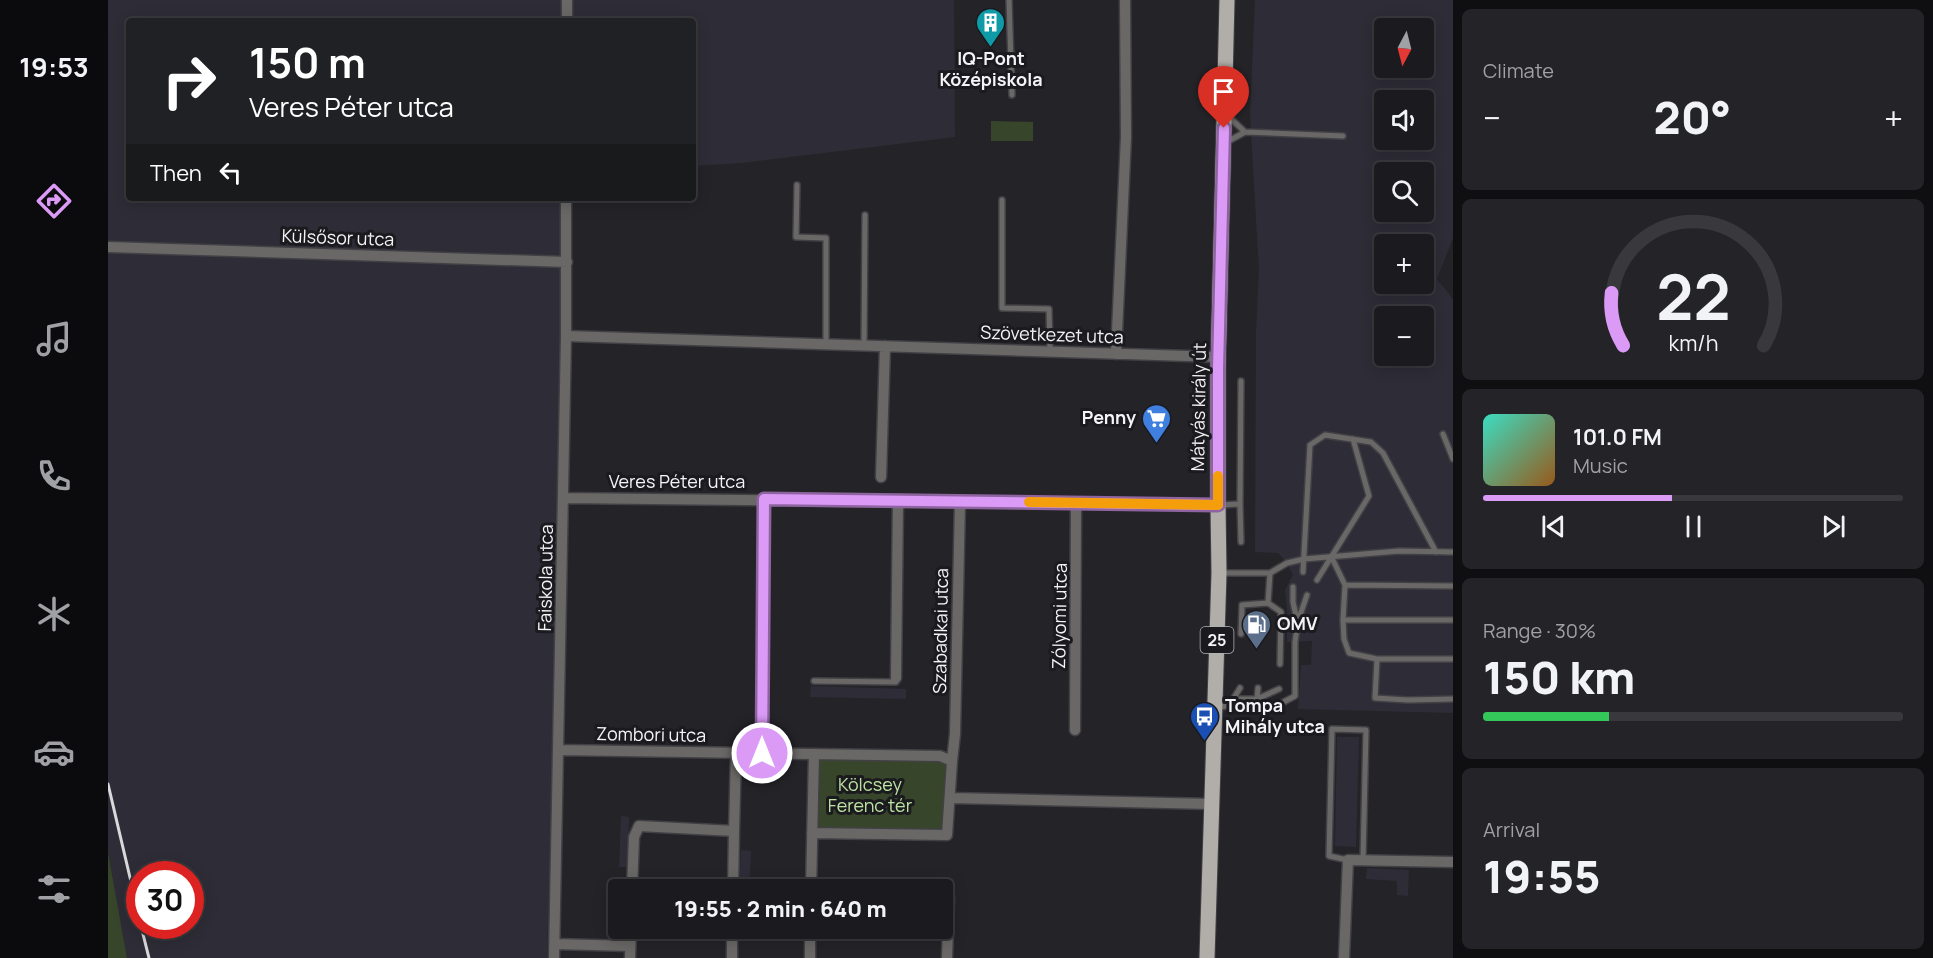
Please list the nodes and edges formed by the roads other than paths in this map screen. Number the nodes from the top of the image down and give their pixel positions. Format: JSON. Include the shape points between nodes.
{"nodes":[{"id":1,"x":567,"y":0,"type":"edge"},
{"id":2,"x":1009,"y":0,"type":"edge"},
{"id":3,"x":1125,"y":0,"type":"edge"},
{"id":4,"x":1227,"y":0,"type":"edge"},
{"id":5,"x":567,"y":18,"type":"edge"},
{"id":6,"x":1012,"y":95,"type":"dead end"},
{"id":7,"x":1225,"y":113,"type":"junction"},
{"id":8,"x":1245,"y":132,"type":"junction"},
{"id":9,"x":1343,"y":136,"type":"dead end"},
{"id":10,"x":1224,"y":143,"type":"junction"},
{"id":11,"x":797,"y":185,"type":"dead end"},
{"id":12,"x":1002,"y":200,"type":"dead end"},
{"id":13,"x":566,"y":201,"type":"edge"},
{"id":14,"x":865,"y":215,"type":"dead end"},
{"id":15,"x":108,"y":247,"type":"edge"},
{"id":16,"x":567,"y":261,"type":"junction"},
{"id":17,"x":566,"y":336,"type":"junction"},
{"id":18,"x":826,"y":344,"type":"junction"},
{"id":19,"x":864,"y":345,"type":"junction"},
{"id":20,"x":885,"y":346,"type":"junction"},
{"id":21,"x":1050,"y":351,"type":"junction"},
{"id":22,"x":1116,"y":354,"type":"junction"},
{"id":23,"x":1218,"y":357,"type":"junction"},
{"id":24,"x":1241,"y":381,"type":"dead end"},
{"id":25,"x":1443,"y":434,"type":"dead end"},
{"id":26,"x":1353,"y":439,"type":"junction"},
{"id":27,"x":1453,"y":459,"type":"edge"},
{"id":28,"x":881,"y":477,"type":"dead end"},
{"id":29,"x":564,"y":498,"type":"junction"},
{"id":30,"x":764,"y":499,"type":"junction"},
{"id":31,"x":898,"y":500,"type":"junction"},
{"id":32,"x":960,"y":501,"type":"junction"},
{"id":33,"x":1076,"y":503,"type":"junction"},
{"id":34,"x":1240,"y":504,"type":"junction"},
{"id":35,"x":1218,"y":505,"type":"junction"},
{"id":36,"x":1241,"y":542,"type":"dead end"},
{"id":37,"x":1436,"y":552,"type":"junction"},
{"id":38,"x":1453,"y":552,"type":"edge"},
{"id":39,"x":1331,"y":556,"type":"junction"},
{"id":40,"x":1304,"y":559,"type":"junction"},
{"id":41,"x":1303,"y":572,"type":"dead end"},
{"id":42,"x":1219,"y":573,"type":"junction"},
{"id":43,"x":1270,"y":573,"type":"junction"},
{"id":44,"x":1317,"y":580,"type":"dead end"},
{"id":45,"x":1346,"y":585,"type":"junction"},
{"id":46,"x":1453,"y":586,"type":"edge"},
{"id":47,"x":1293,"y":587,"type":"dead end"},
{"id":48,"x":1307,"y":595,"type":"dead end"},
{"id":49,"x":1268,"y":603,"type":"junction"},
{"id":50,"x":1343,"y":620,"type":"junction"},
{"id":51,"x":1453,"y":620,"type":"edge"},
{"id":52,"x":1298,"y":621,"type":"junction"},
{"id":53,"x":1241,"y":634,"type":"dead end"},
{"id":54,"x":1377,"y":659,"type":"junction"},
{"id":55,"x":1453,"y":659,"type":"edge"},
{"id":56,"x":1280,"y":664,"type":"dead end"},
{"id":57,"x":896,"y":678,"type":"joint"},
{"id":58,"x":814,"y":681,"type":"dead end"},
{"id":59,"x":1240,"y":688,"type":"dead end"},
{"id":60,"x":1258,"y":688,"type":"dead end"},
{"id":61,"x":1279,"y":689,"type":"dead end"},
{"id":62,"x":1233,"y":699,"type":"junction"},
{"id":63,"x":1257,"y":699,"type":"junction"},
{"id":64,"x":1453,"y":699,"type":"edge"},
{"id":65,"x":1222,"y":707,"type":"junction"},
{"id":66,"x":1075,"y":730,"type":"dead end"},
{"id":67,"x":559,"y":750,"type":"junction"},
{"id":68,"x":736,"y":753,"type":"junction"},
{"id":69,"x":762,"y":753,"type":"junction"},
{"id":70,"x":814,"y":754,"type":"junction"},
{"id":71,"x":952,"y":761,"type":"junction"},
{"id":72,"x":951,"y":798,"type":"junction"},
{"id":73,"x":1211,"y":804,"type":"junction"},
{"id":74,"x":734,"y":831,"type":"junction"},
{"id":75,"x":812,"y":833,"type":"junction"},
{"id":76,"x":1348,"y":860,"type":"junction"},
{"id":77,"x":1363,"y":860,"type":"junction"},
{"id":78,"x":1453,"y":862,"type":"edge"},
{"id":79,"x":632,"y":879,"type":"edge"},
{"id":80,"x":733,"y":879,"type":"edge"},
{"id":81,"x":811,"y":879,"type":"edge"},
{"id":82,"x":630,"y":939,"type":"edge"},
{"id":83,"x":732,"y":939,"type":"edge"},
{"id":84,"x":810,"y":939,"type":"edge"},
{"id":85,"x":948,"y":939,"type":"edge"},
{"id":86,"x":555,"y":944,"type":"junction"},
{"id":87,"x":630,"y":946,"type":"junction"},
{"id":88,"x":554,"y":958,"type":"edge"},
{"id":89,"x":630,"y":958,"type":"edge"},
{"id":90,"x":732,"y":958,"type":"edge"},
{"id":91,"x":810,"y":958,"type":"edge"},
{"id":92,"x":947,"y":958,"type":"edge"},
{"id":93,"x":1207,"y":958,"type":"edge"},
{"id":94,"x":1344,"y":958,"type":"edge"}],
"edges":[{"from":1,"to":5,"type":"street"},
{"from":2,"to":6,"type":"lane"},
{"from":3,"to":22,"type":"street","via":[[1126,137]]},
{"from":4,"to":7,"type":"main road","name":"Mátyás király út","number":"25"},
{"from":7,"to":8,"type":"lane"},
{"from":7,"to":10,"type":"main road","name":"Mátyás király út","number":"25"},
{"from":8,"to":9,"type":"lane"},
{"from":8,"to":10,"type":"lane"},
{"from":10,"to":23,"type":"main road","name":"Mátyás király út","number":"25"},
{"from":11,"to":18,"type":"lane","via":[[796,237],[826,238]]},
{"from":12,"to":21,"type":"lane","via":[[1002,308],[1049,309]]},
{"from":13,"to":16,"type":"street","name":"Faiskola utca"},
{"from":14,"to":19,"type":"lane"},
{"from":15,"to":16,"type":"street","name":"Külsősor utca"},
{"from":16,"to":17,"type":"street","name":"Faiskola utca"},
{"from":17,"to":18,"type":"street","name":"Szövetkezet utca"},
{"from":17,"to":29,"type":"street","name":"Faiskola utca"},
{"from":18,"to":19,"type":"street","name":"Szövetkezet utca"},
{"from":19,"to":20,"type":"street","name":"Szövetkezet utca"},
{"from":20,"to":21,"type":"street","name":"Szövetkezet utca"},
{"from":20,"to":28,"type":"street"},
{"from":21,"to":22,"type":"street","name":"Szövetkezet utca"},
{"from":22,"to":23,"type":"street","name":"Szövetkezet utca"},
{"from":23,"to":35,"type":"main road","name":"Mátyás király út","number":"25"},
{"from":24,"to":34,"type":"lane"},
{"from":25,"to":27,"type":"lane"},
{"from":26,"to":37,"type":"lane","via":[[1371,442],[1383,453]]},
{"from":26,"to":39,"type":"lane","via":[[1370,496]]},
{"from":26,"to":40,"type":"lane","via":[[1325,435],[1310,445]]},
{"from":29,"to":30,"type":"street","name":"Veres Péter utca"},
{"from":29,"to":67,"type":"street","name":"Faiskola utca"},
{"from":30,"to":31,"type":"street","name":"Veres Péter utca"},
{"from":30,"to":69,"type":"street"},
{"from":31,"to":32,"type":"street","name":"Veres Péter utca"},
{"from":31,"to":57,"type":"street"},
{"from":32,"to":33,"type":"street","name":"Veres Péter utca"},
{"from":32,"to":71,"type":"street","name":"Szabadkai utca"},
{"from":33,"to":35,"type":"street","name":"Veres Péter utca"},
{"from":33,"to":66,"type":"street","name":"Zólyomi utca"},
{"from":34,"to":35,"type":"lane"},
{"from":34,"to":36,"type":"lane"},
{"from":35,"to":42,"type":"main road","name":"Mátyás király út","number":"25"},
{"from":37,"to":38,"type":"lane"},
{"from":37,"to":39,"type":"lane"},
{"from":39,"to":40,"type":"lane"},
{"from":39,"to":44,"type":"lane"},
{"from":39,"to":45,"type":"lane"},
{"from":40,"to":41,"type":"lane"},
{"from":40,"to":43,"type":"lane"},
{"from":42,"to":43,"type":"lane"},
{"from":42,"to":65,"type":"main road","name":"Mátyás király út","number":"25"},
{"from":43,"to":49,"type":"lane"},
{"from":45,"to":46,"type":"lane"},
{"from":45,"to":50,"type":"lane"},
{"from":47,"to":52,"type":"lane"},
{"from":48,"to":52,"type":"lane"},
{"from":49,"to":53,"type":"lane","via":[[1242,605]]},
{"from":49,"to":56,"type":"lane","via":[[1281,612]]},
{"from":50,"to":51,"type":"lane"},
{"from":50,"to":54,"type":"lane","via":[[1349,653]]},
{"from":52,"to":65,"type":"lane","via":[[1294,696],[1276,706]]},
{"from":54,"to":55,"type":"lane"},
{"from":54,"to":64,"type":"lane","via":[[1375,698]]},
{"from":57,"to":58,"type":"lane","via":[[896,682]]},
{"from":59,"to":62,"type":"lane"},
{"from":60,"to":63,"type":"lane"},
{"from":61,"to":63,"type":"lane"},
{"from":62,"to":63,"type":"lane"},
{"from":62,"to":65,"type":"lane"},
{"from":65,"to":73,"type":"main road","name":"Mátyás király út","number":"25"},
{"from":67,"to":68,"type":"street","name":"Zombori utca"},
{"from":67,"to":86,"type":"street","name":"Faiskola utca"},
{"from":68,"to":69,"type":"street","name":"Zombori utca"},
{"from":68,"to":74,"type":"street"},
{"from":69,"to":70,"type":"street","name":"Zombori utca"},
{"from":70,"to":71,"type":"street","via":[[940,756]]},
{"from":70,"to":75,"type":"street"},
{"from":71,"to":72,"type":"street"},
{"from":72,"to":73,"type":"street"},
{"from":72,"to":75,"type":"street","via":[[947,835]]},
{"from":73,"to":93,"type":"main road","name":"Mátyás király út","number":"25"},
{"from":74,"to":79,"type":"street","via":[[639,826],[634,837]]},
{"from":74,"to":80,"type":"street"},
{"from":75,"to":81,"type":"street"},
{"from":76,"to":77,"type":"street"},
{"from":76,"to":77,"type":"lane","via":[[1329,856],[1332,729],[1366,730]]},
{"from":76,"to":94,"type":"street"},
{"from":77,"to":78,"type":"street"},
{"from":82,"to":87,"type":"street"},
{"from":83,"to":90,"type":"street"},
{"from":84,"to":91,"type":"street"},
{"from":85,"to":92,"type":"street"},
{"from":86,"to":87,"type":"street"},
{"from":86,"to":88,"type":"street","name":"Faiskola utca"},
{"from":87,"to":89,"type":"street"}]}
